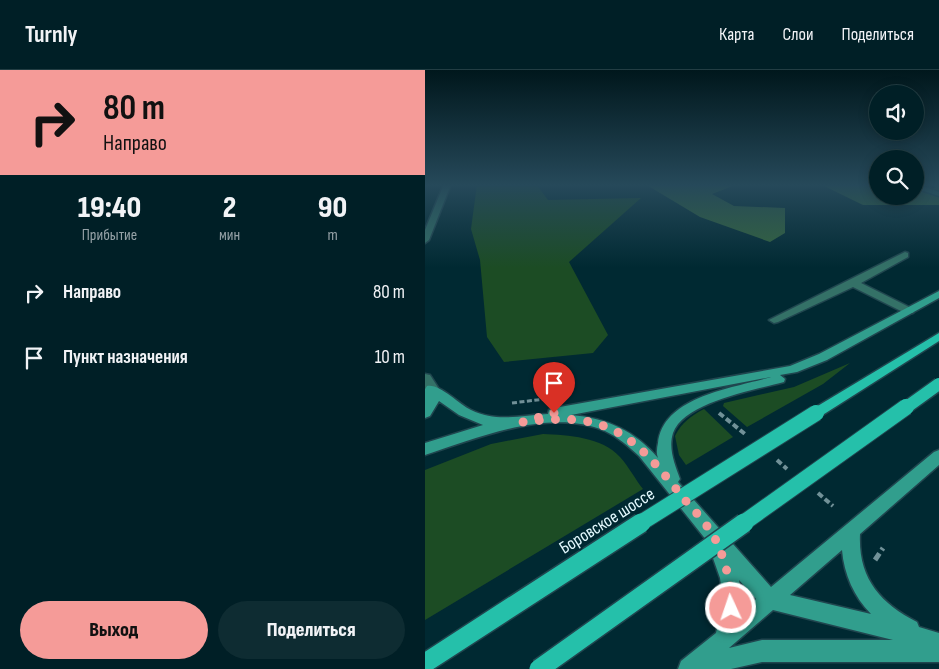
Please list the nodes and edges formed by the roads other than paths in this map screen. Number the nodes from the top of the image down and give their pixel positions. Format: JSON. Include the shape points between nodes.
{"nodes":[{"id":1,"x":437,"y":212,"type":"edge"},
{"id":2,"x":425,"y":240,"type":"edge"},
{"id":3,"x":905,"y":255,"type":"dead end"},
{"id":4,"x":853,"y":282,"type":"junction"},
{"id":5,"x":939,"y":294,"type":"edge"},
{"id":6,"x":909,"y":311,"type":"junction"},
{"id":7,"x":774,"y":320,"type":"dead end"},
{"id":8,"x":939,"y":336,"type":"edge"},
{"id":9,"x":803,"y":366,"type":"junction"},
{"id":10,"x":428,"y":384,"type":"edge"},
{"id":11,"x":939,"y":384,"type":"edge"},
{"id":12,"x":425,"y":413,"type":"edge"},
{"id":13,"x":519,"y":422,"type":"junction"},
{"id":14,"x":425,"y":449,"type":"edge"},
{"id":15,"x":939,"y":456,"type":"edge"},
{"id":16,"x":677,"y":490,"type":"junction"},
{"id":17,"x":851,"y":530,"type":"junction"},
{"id":18,"x":713,"y":534,"type":"junction"},
{"id":19,"x":770,"y":600,"type":"junction"},
{"id":20,"x":725,"y":639,"type":"junction"},
{"id":21,"x":939,"y":642,"type":"edge"},
{"id":22,"x":939,"y":651,"type":"edge"},
{"id":23,"x":425,"y":662,"type":"edge"},
{"id":24,"x":539,"y":669,"type":"edge"},
{"id":25,"x":689,"y":669,"type":"edge"},
{"id":26,"x":705,"y":669,"type":"edge"}],
"edges":[{"from":1,"to":2,"type":"street"},
{"from":3,"to":4,"type":"street"},
{"from":4,"to":6,"type":"street"},
{"from":4,"to":7,"type":"street"},
{"from":5,"to":6,"type":"main road"},
{"from":6,"to":9,"type":"main road"},
{"from":8,"to":23,"type":"main road","name":"Боровское шоссе","bridge":true},
{"from":9,"to":13,"type":"main road","via":[[582,407]]},
{"from":9,"to":16,"type":"main road","via":[[777,379],[701,401],[675,418],[666,434],[664,453]]},
{"from":10,"to":12,"type":"main road","via":[[432,402]]},
{"from":10,"to":13,"type":"main road","via":[[469,416],[490,422]]},
{"from":11,"to":24,"type":"main road","bridge":true},
{"from":13,"to":14,"type":"main road"},
{"from":13,"to":16,"type":"main road","via":[[565,418],[606,426],[644,452]]},
{"from":15,"to":17,"type":"main road"},
{"from":16,"to":18,"type":"main road"},
{"from":17,"to":19,"type":"main road"},
{"from":17,"to":21,"type":"main road","via":[[851,556],[871,602],[893,621]]},
{"from":18,"to":19,"type":"main road"},
{"from":18,"to":20,"type":"main road","via":[[733,599]]},
{"from":19,"to":20,"type":"main road"},
{"from":19,"to":21,"type":"main road","via":[[853,618]]},
{"from":20,"to":25,"type":"main road"},
{"from":22,"to":26,"type":"main road","via":[[762,651],[720,661]]}]}
